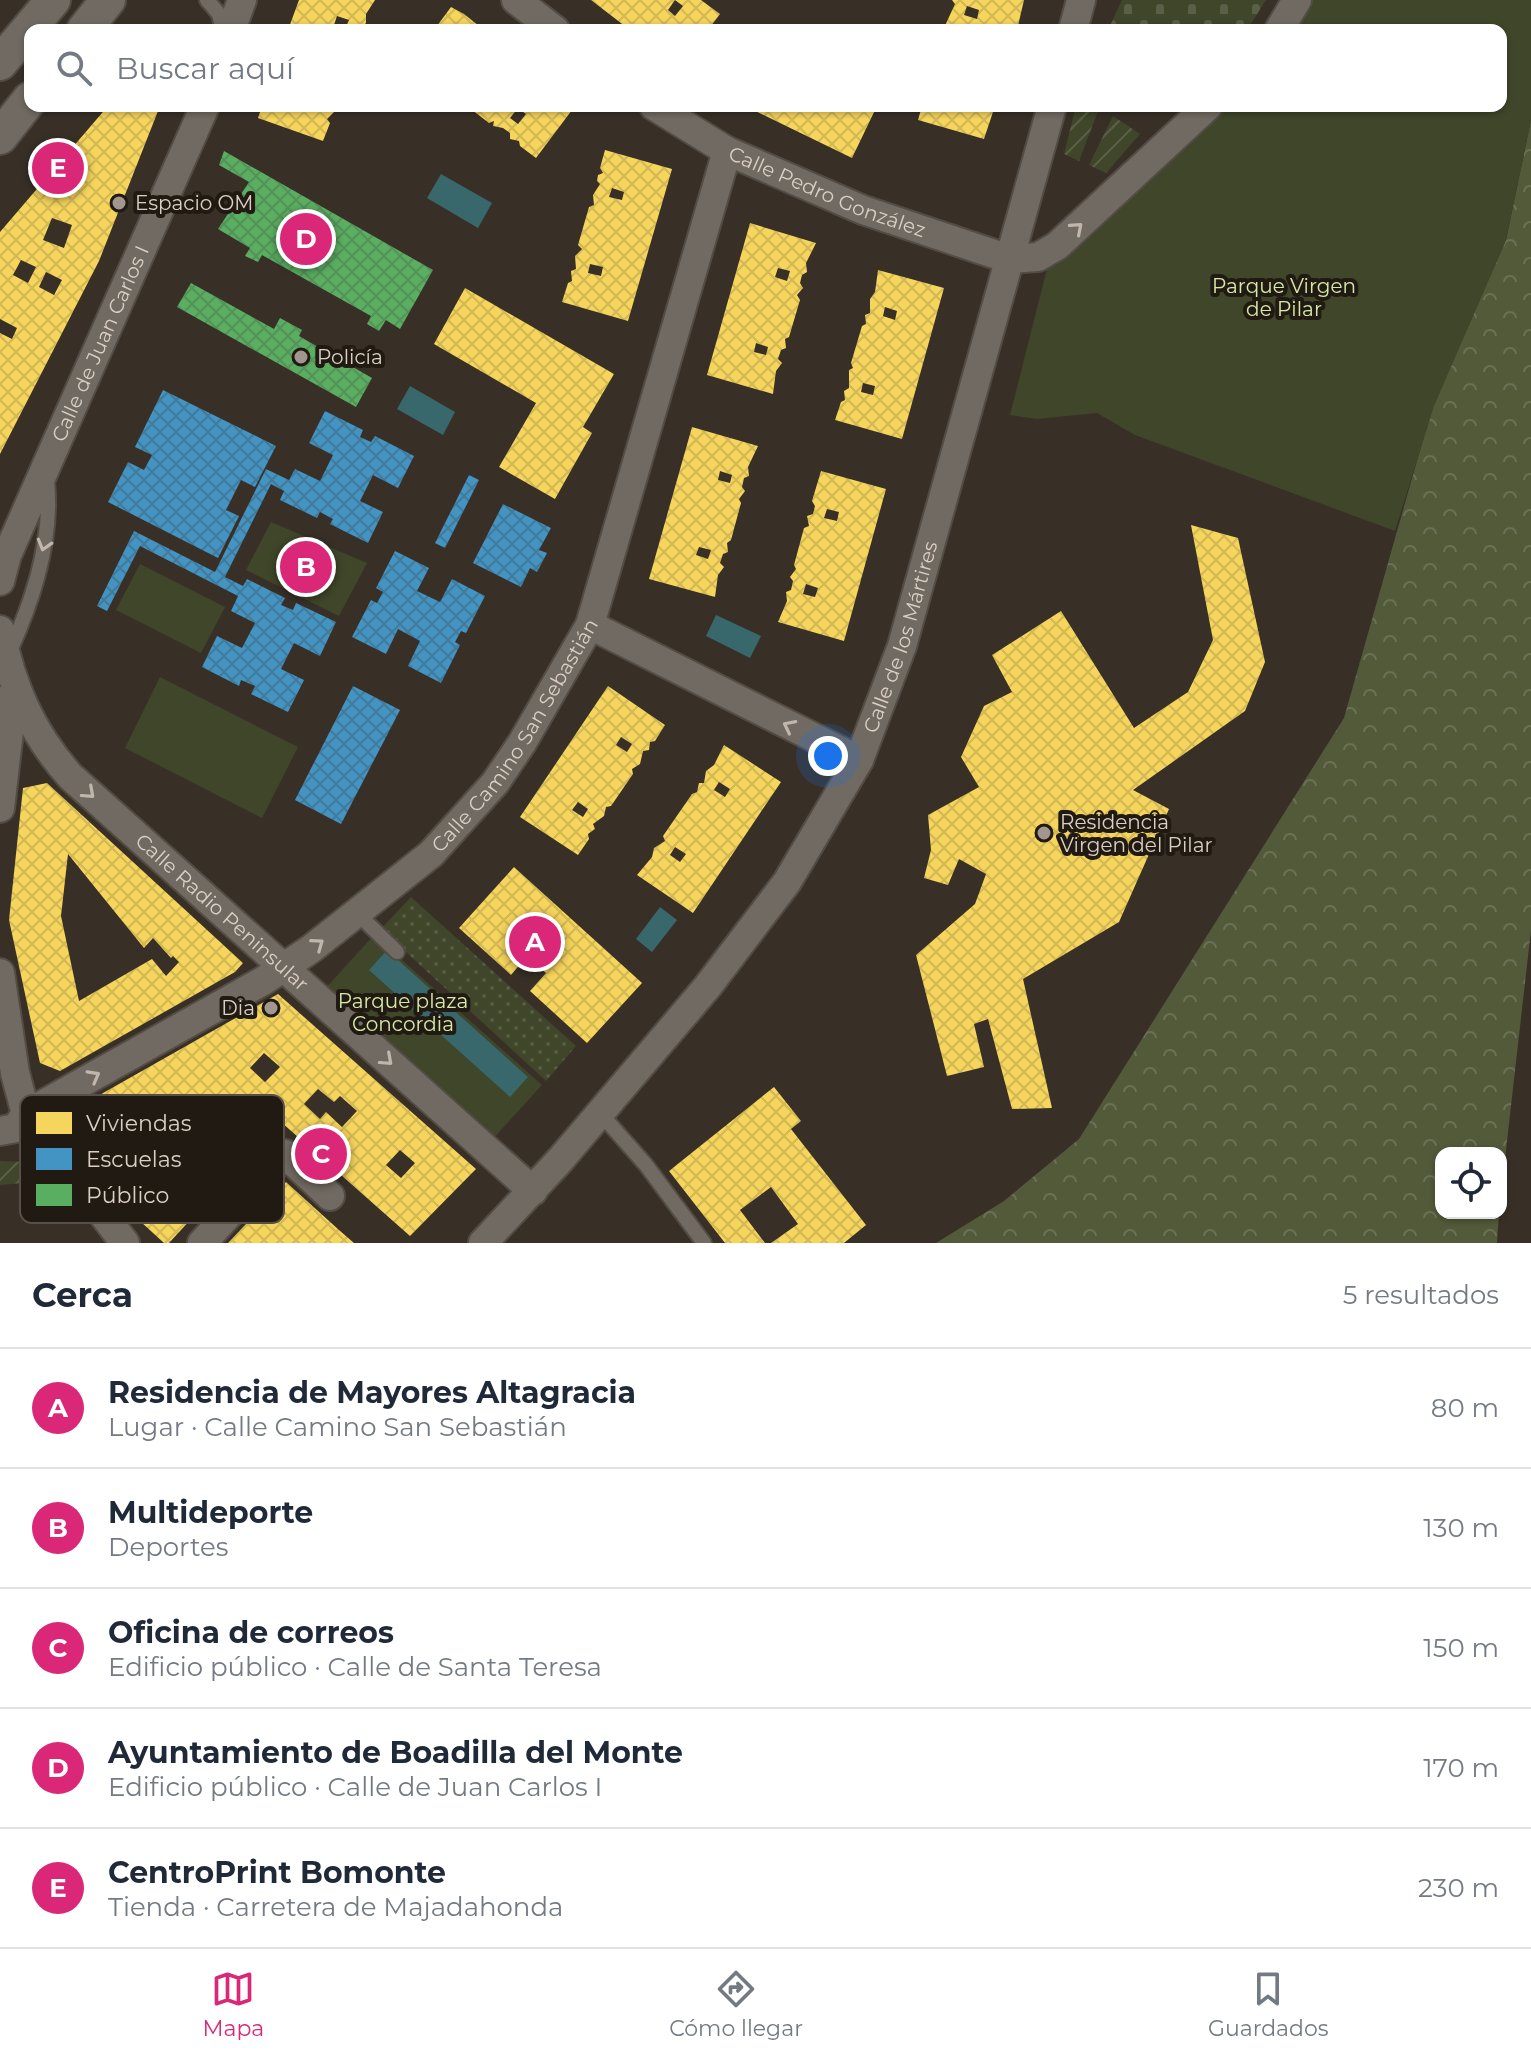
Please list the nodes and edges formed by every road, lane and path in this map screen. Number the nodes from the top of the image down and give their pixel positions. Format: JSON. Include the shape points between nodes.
{"nodes":[{"id":1,"x":53,"y":0,"type":"edge"},
{"id":2,"x":108,"y":0,"type":"edge"},
{"id":3,"x":207,"y":0,"type":"edge"},
{"id":4,"x":242,"y":0,"type":"edge"},
{"id":5,"x":516,"y":0,"type":"edge"},
{"id":6,"x":1081,"y":0,"type":"edge"},
{"id":7,"x":1297,"y":0,"type":"edge"},
{"id":8,"x":33,"y":24,"type":"edge"},
{"id":9,"x":89,"y":24,"type":"edge"},
{"id":10,"x":222,"y":24,"type":"edge"},
{"id":11,"x":233,"y":24,"type":"edge"},
{"id":12,"x":547,"y":24,"type":"edge"},
{"id":13,"x":1075,"y":24,"type":"edge"},
{"id":14,"x":1283,"y":24,"type":"edge"},
{"id":15,"x":24,"y":34,"type":"edge"},
{"id":16,"x":0,"y":63,"type":"edge"},
{"id":17,"x":24,"y":107,"type":"edge"},
{"id":18,"x":664,"y":112,"type":"edge"},
{"id":19,"x":1050,"y":112,"type":"edge"},
{"id":20,"x":1202,"y":112,"type":"edge"},
{"id":21,"x":202,"y":116,"type":"edge"},
{"id":22,"x":0,"y":137,"type":"edge"},
{"id":23,"x":727,"y":151,"type":"junction"},
{"id":24,"x":1009,"y":259,"type":"junction"},
{"id":25,"x":45,"y":468,"type":"junction"},
{"id":26,"x":0,"y":581,"type":"edge"},
{"id":27,"x":590,"y":625,"type":"junction"},
{"id":28,"x":0,"y":630,"type":"edge"},
{"id":29,"x":6,"y":660,"type":"junction"},
{"id":30,"x":0,"y":701,"type":"edge"},
{"id":31,"x":51,"y":755,"type":"junction"},
{"id":32,"x":859,"y":760,"type":"junction"},
{"id":33,"x":3,"y":773,"type":"junction"},
{"id":34,"x":0,"y":808,"type":"edge"},
{"id":35,"x":359,"y":915,"type":"junction"},
{"id":36,"x":397,"y":952,"type":"dead end"},
{"id":37,"x":284,"y":967,"type":"junction"},
{"id":38,"x":0,"y":973,"type":"edge"},
{"id":39,"x":6,"y":1041,"type":"edge"},
{"id":40,"x":21,"y":1095,"type":"edge"},
{"id":41,"x":59,"y":1095,"type":"edge"},
{"id":42,"x":600,"y":1113,"type":"junction"},
{"id":43,"x":20,"y":1122,"type":"edge"},
{"id":44,"x":0,"y":1131,"type":"edge"},
{"id":45,"x":284,"y":1155,"type":"edge"},
{"id":46,"x":533,"y":1191,"type":"junction"},
{"id":47,"x":330,"y":1196,"type":"dead end"},
{"id":48,"x":110,"y":1223,"type":"edge"},
{"id":49,"x":221,"y":1223,"type":"edge"},
{"id":50,"x":125,"y":1243,"type":"edge"},
{"id":51,"x":202,"y":1243,"type":"edge"},
{"id":52,"x":483,"y":1243,"type":"edge"},
{"id":53,"x":704,"y":1243,"type":"edge"}],
"edges":[{"from":1,"to":8,"type":"street"},
{"from":2,"to":9,"type":"street"},
{"from":3,"to":10,"type":"lane"},
{"from":4,"to":11,"type":"street"},
{"from":5,"to":12,"type":"street"},
{"from":6,"to":13,"type":"street"},
{"from":7,"to":14,"type":"street"},
{"from":15,"to":16,"type":"street"},
{"from":17,"to":22,"type":"street"},
{"from":18,"to":23,"type":"street","name":"Calle Pedro González"},
{"from":19,"to":24,"type":"street","name":"Calle de los Mártires"},
{"from":24,"to":20,"type":"street","one_way":true,"via":[[1038,257],[1057,246]]},
{"from":21,"to":25,"type":"street","name":"Calle de Juan Carlos I"},
{"from":23,"to":24,"type":"street","name":"Calle Pedro González","via":[[863,210]]},
{"from":23,"to":27,"type":"street","name":"Calle Camino San Sebastián"},
{"from":24,"to":32,"type":"street","name":"Calle de los Mártires","via":[[902,646]]},
{"from":25,"to":26,"type":"street","name":"Calle de Juan Carlos I"},
{"from":25,"to":29,"type":"lane","one_way":true,"via":[[47,534],[19,633]]},
{"from":32,"to":27,"type":"street","one_way":true},
{"from":27,"to":35,"type":"street","name":"Calle Camino San Sebastián","via":[[522,743],[474,809]]},
{"from":28,"to":29,"type":"street","name":"Calle Radio Peninsular"},
{"from":29,"to":31,"type":"street","name":"Calle Radio Peninsular","via":[[19,701]]},
{"from":30,"to":33,"type":"street","via":[[9,731]]},
{"from":31,"to":33,"type":"street","via":[[19,762]]},
{"from":31,"to":37,"type":"street","name":"Calle Radio Peninsular","one_way":true},
{"from":32,"to":42,"type":"street","name":"Calle de los Mártires","via":[[787,882],[708,986]]},
{"from":33,"to":34,"type":"street"},
{"from":35,"to":36,"type":"lane"},
{"from":37,"to":35,"type":"street","name":"Calle Camino San Sebastián","one_way":true},
{"from":41,"to":37,"type":"street","name":"Calle Camino San Sebastián","one_way":true},
{"from":37,"to":46,"type":"street","name":"Calle Radio Peninsular","one_way":true},
{"from":38,"to":39,"type":"street"},
{"from":39,"to":40,"type":"street"},
{"from":42,"to":46,"type":"street","name":"Calle de los Mártires"},
{"from":42,"to":53,"type":"lane"},
{"from":43,"to":44,"type":"street","name":"Calle Camino San Sebastián"},
{"from":45,"to":47,"type":"street"},
{"from":46,"to":52,"type":"street","name":"Calle de los Mártires"},
{"from":48,"to":50,"type":"street"},
{"from":49,"to":51,"type":"street"}]}
